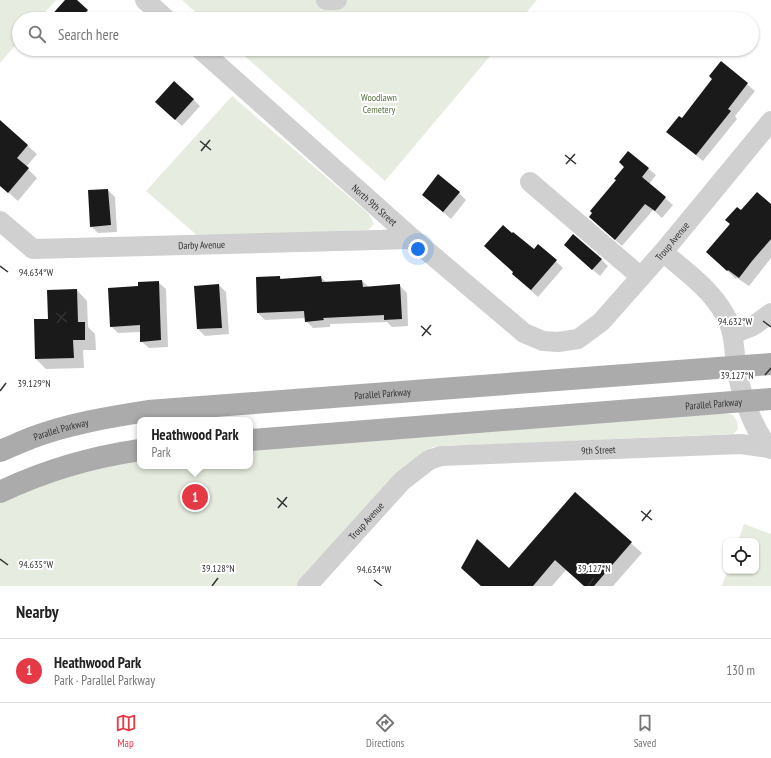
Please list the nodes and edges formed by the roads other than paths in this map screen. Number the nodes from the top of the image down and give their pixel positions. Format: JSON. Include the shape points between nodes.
{"nodes":[{"id":1,"x":145,"y":0,"type":"edge"},
{"id":2,"x":326,"y":0,"type":"edge"},
{"id":3,"x":337,"y":0,"type":"edge"},
{"id":4,"x":158,"y":12,"type":"edge"},
{"id":5,"x":208,"y":56,"type":"edge"},
{"id":6,"x":771,"y":121,"type":"edge"},
{"id":7,"x":530,"y":182,"type":"dead end"},
{"id":8,"x":0,"y":221,"type":"edge"},
{"id":9,"x":413,"y":239,"type":"junction"},
{"id":10,"x":663,"y":252,"type":"junction"},
{"id":11,"x":641,"y":277,"type":"junction"},
{"id":12,"x":771,"y":313,"type":"edge"},
{"id":13,"x":733,"y":334,"type":"junction"},
{"id":14,"x":558,"y":342,"type":"joint"},
{"id":15,"x":771,"y":364,"type":"edge"},
{"id":16,"x":736,"y":367,"type":"junction"},
{"id":17,"x":771,"y":399,"type":"edge"},
{"id":18,"x":746,"y":401,"type":"junction"},
{"id":19,"x":253,"y":440,"type":"edge"},
{"id":20,"x":770,"y":449,"type":"edge"},
{"id":21,"x":0,"y":451,"type":"edge"},
{"id":22,"x":137,"y":451,"type":"edge"},
{"id":23,"x":429,"y":460,"type":"joint"},
{"id":24,"x":0,"y":492,"type":"edge"},
{"id":25,"x":308,"y":586,"type":"edge"}],
"edges":[{"from":1,"to":4,"type":"street"},
{"from":2,"to":3,"type":"street"},
{"from":5,"to":9,"type":"street","name":"North 9th Street"},
{"from":6,"to":10,"type":"street","name":"Troup Avenue"},
{"from":7,"to":11,"type":"street"},
{"from":8,"to":9,"type":"street","name":"Darby Avenue","via":[[33,249]]},
{"from":9,"to":14,"type":"street","name":"North 9th Street","via":[[524,333],[544,341]]},
{"from":10,"to":11,"type":"street","name":"Troup Avenue"},
{"from":10,"to":13,"type":"street","via":[[713,298],[726,315]]},
{"from":11,"to":14,"type":"street","name":"Troup Avenue","via":[[601,322],[578,339]]},
{"from":12,"to":13,"type":"street","via":[[753,326]]},
{"from":13,"to":16,"type":"street"},
{"from":15,"to":16,"type":"main road","name":"Parallel Parkway"},
{"from":16,"to":18,"type":"street"},
{"from":16,"to":21,"type":"main road","name":"Parallel Parkway","via":[[148,410],[68,427],[32,437]]},
{"from":17,"to":18,"type":"main road","name":"Parallel Parkway"},
{"from":18,"to":19,"type":"main road","name":"Parallel Parkway"},
{"from":18,"to":20,"type":"street","via":[[757,429]]},
{"from":20,"to":23,"type":"street","name":"9th Street","via":[[741,444],[441,456]]},
{"from":22,"to":24,"type":"main road","via":[[51,471]]},
{"from":23,"to":25,"type":"street","name":"Troup Avenue","via":[[402,481]]}]}
